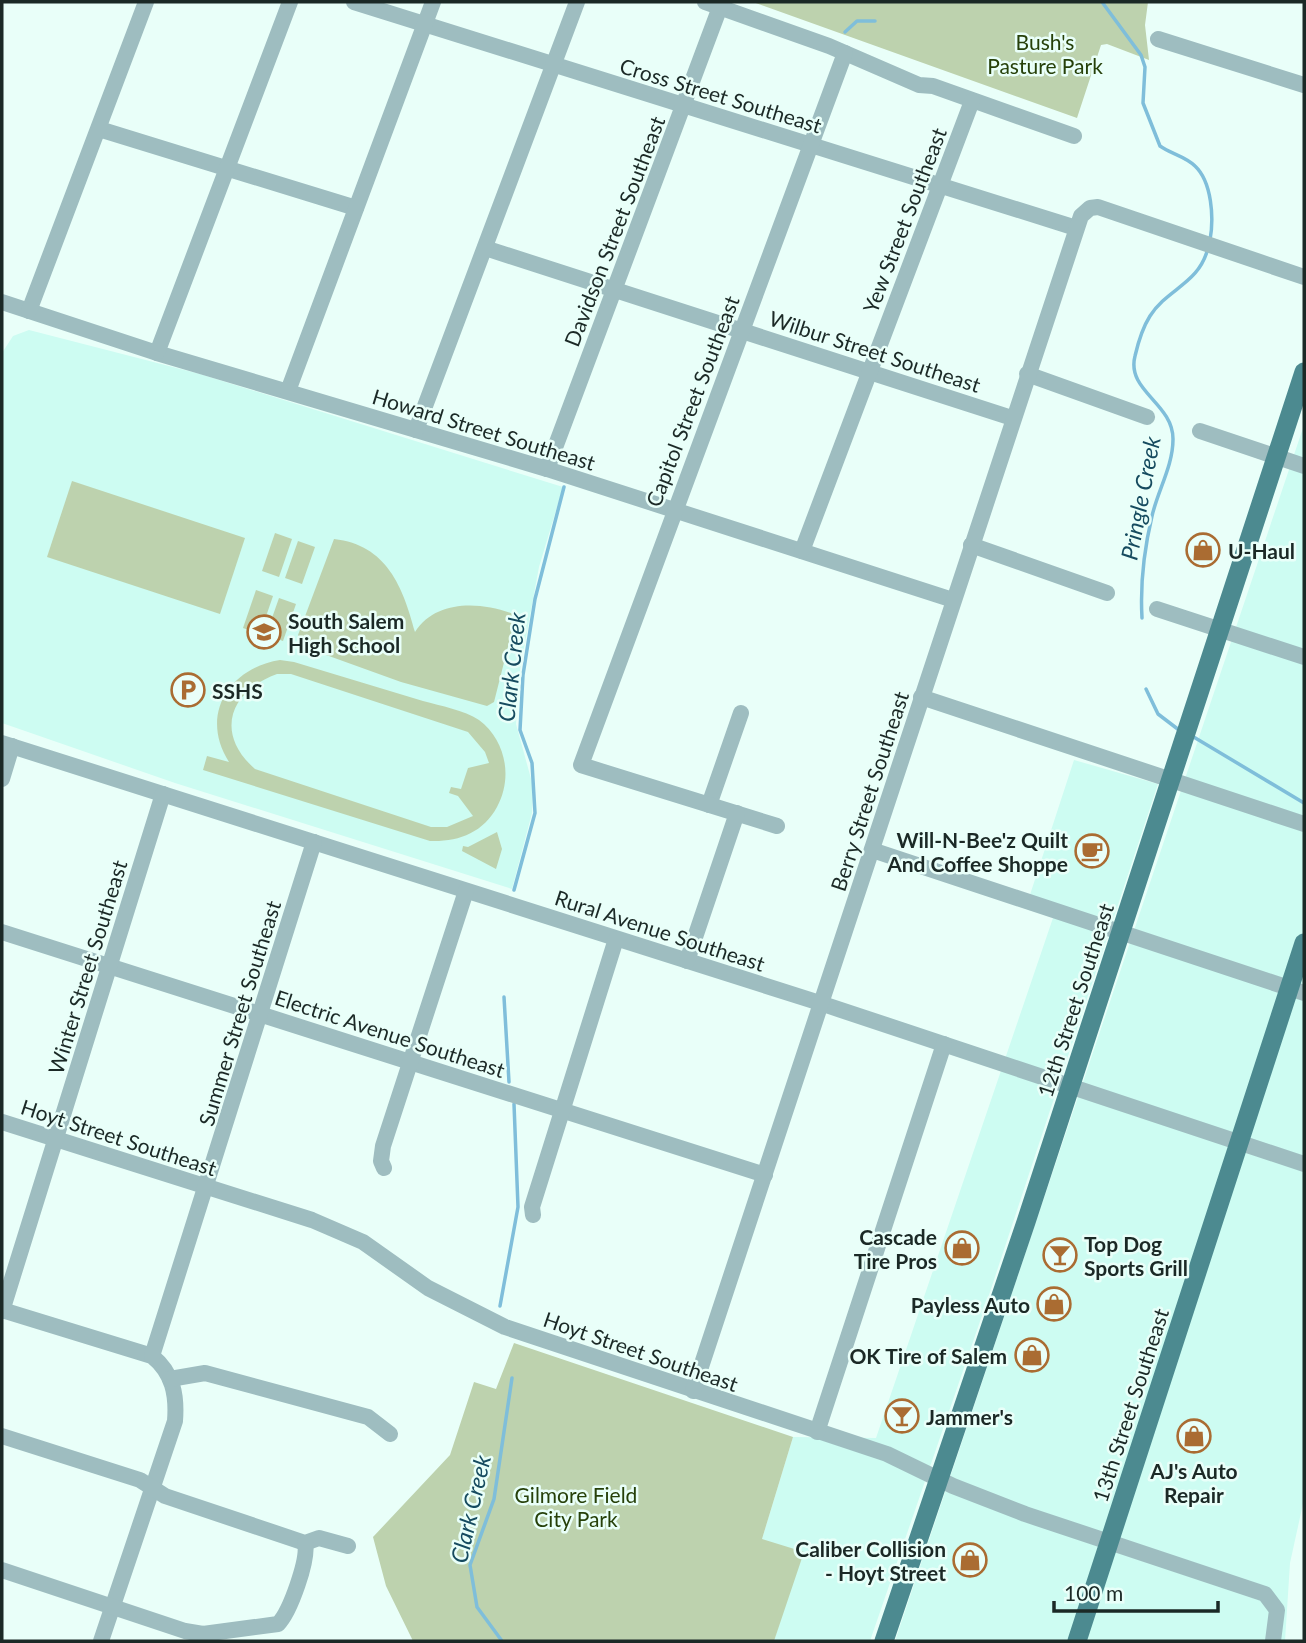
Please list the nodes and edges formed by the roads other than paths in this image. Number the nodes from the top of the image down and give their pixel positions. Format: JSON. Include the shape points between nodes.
{"nodes":[{"id":1,"x":146,"y":2,"type":"edge"},
{"id":2,"x":290,"y":2,"type":"edge"},
{"id":3,"x":354,"y":2,"type":"edge"},
{"id":4,"x":433,"y":2,"type":"edge"},
{"id":5,"x":577,"y":2,"type":"edge"},
{"id":6,"x":712,"y":5,"type":"edge"},
{"id":7,"x":425,"y":24,"type":"junction"},
{"id":8,"x":1158,"y":38,"type":"dead end"},
{"id":9,"x":845,"y":53,"type":"junction"},
{"id":10,"x":554,"y":65,"type":"junction"},
{"id":11,"x":1304,"y":85,"type":"edge"},
{"id":12,"x":972,"y":101,"type":"junction"},
{"id":13,"x":684,"y":105,"type":"junction"},
{"id":14,"x":99,"y":129,"type":"junction"},
{"id":15,"x":1074,"y":136,"type":"dead end"},
{"id":16,"x":812,"y":145,"type":"junction"},
{"id":17,"x":226,"y":170,"type":"junction"},
{"id":18,"x":939,"y":185,"type":"junction"},
{"id":19,"x":356,"y":208,"type":"junction"},
{"id":20,"x":1076,"y":228,"type":"junction"},
{"id":21,"x":485,"y":248,"type":"junction"},
{"id":22,"x":1304,"y":277,"type":"edge"},
{"id":23,"x":614,"y":289,"type":"junction"},
{"id":24,"x":2,"y":302,"type":"edge"},
{"id":25,"x":29,"y":311,"type":"junction"},
{"id":26,"x":742,"y":331,"type":"junction"},
{"id":27,"x":157,"y":353,"type":"junction"},
{"id":28,"x":871,"y":371,"type":"junction"},
{"id":29,"x":1304,"y":372,"type":"edge"},
{"id":30,"x":1027,"y":374,"type":"junction"},
{"id":31,"x":288,"y":391,"type":"junction"},
{"id":32,"x":1147,"y":417,"type":"dead end"},
{"id":33,"x":1012,"y":418,"type":"junction"},
{"id":34,"x":416,"y":430,"type":"junction"},
{"id":35,"x":1200,"y":431,"type":"dead end"},
{"id":36,"x":1276,"y":457,"type":"junction"},
{"id":37,"x":1304,"y":466,"type":"edge"},
{"id":38,"x":547,"y":469,"type":"junction"},
{"id":39,"x":673,"y":510,"type":"junction"},
{"id":40,"x":971,"y":545,"type":"junction"},
{"id":41,"x":802,"y":551,"type":"junction"},
{"id":42,"x":1107,"y":593,"type":"dead end"},
{"id":43,"x":953,"y":600,"type":"junction"},
{"id":44,"x":1157,"y":609,"type":"dead end"},
{"id":45,"x":1220,"y":629,"type":"junction"},
{"id":46,"x":1304,"y":657,"type":"edge"},
{"id":47,"x":921,"y":698,"type":"junction"},
{"id":48,"x":741,"y":713,"type":"dead end"},
{"id":49,"x":7,"y":745,"type":"edge"},
{"id":50,"x":2,"y":779,"type":"edge"},
{"id":51,"x":1171,"y":780,"type":"junction"},
{"id":52,"x":163,"y":794,"type":"junction"},
{"id":53,"x":709,"y":805,"type":"junction"},
{"id":54,"x":737,"y":813,"type":"junction"},
{"id":55,"x":1304,"y":824,"type":"edge"},
{"id":56,"x":777,"y":826,"type":"dead end"},
{"id":57,"x":314,"y":842,"type":"junction"},
{"id":58,"x":872,"y":850,"type":"junction"},
{"id":59,"x":466,"y":891,"type":"junction"},
{"id":60,"x":2,"y":932,"type":"edge"},
{"id":61,"x":1120,"y":932,"type":"junction"},
{"id":62,"x":616,"y":939,"type":"junction"},
{"id":63,"x":1304,"y":943,"type":"edge"},
{"id":64,"x":687,"y":961,"type":"junction"},
{"id":65,"x":110,"y":966,"type":"junction"},
{"id":66,"x":1297,"y":990,"type":"edge"},
{"id":67,"x":820,"y":1003,"type":"junction"},
{"id":68,"x":260,"y":1014,"type":"junction"},
{"id":69,"x":944,"y":1044,"type":"junction"},
{"id":70,"x":411,"y":1062,"type":"junction"},
{"id":71,"x":1071,"y":1086,"type":"junction"},
{"id":72,"x":561,"y":1110,"type":"junction"},
{"id":73,"x":2,"y":1122,"type":"edge"},
{"id":74,"x":55,"y":1139,"type":"junction"},
{"id":75,"x":1239,"y":1142,"type":"junction"},
{"id":76,"x":1304,"y":1164,"type":"edge"},
{"id":77,"x":384,"y":1168,"type":"dead end"},
{"id":78,"x":765,"y":1175,"type":"junction"},
{"id":79,"x":206,"y":1186,"type":"junction"},
{"id":80,"x":533,"y":1215,"type":"dead end"},
{"id":81,"x":2,"y":1311,"type":"edge"},
{"id":82,"x":152,"y":1356,"type":"junction"},
{"id":83,"x":170,"y":1379,"type":"junction"},
{"id":84,"x":693,"y":1391,"type":"junction"},
{"id":85,"x":817,"y":1432,"type":"junction"},
{"id":86,"x":390,"y":1434,"type":"dead end"},
{"id":87,"x":2,"y":1436,"type":"edge"},
{"id":88,"x":941,"y":1480,"type":"junction"},
{"id":89,"x":153,"y":1489,"type":"junction"},
{"id":90,"x":1109,"y":1542,"type":"junction"},
{"id":91,"x":305,"y":1543,"type":"junction"},
{"id":92,"x":348,"y":1546,"type":"dead end"},
{"id":93,"x":2,"y":1570,"type":"edge"},
{"id":94,"x":112,"y":1608,"type":"junction"},
{"id":95,"x":101,"y":1641,"type":"edge"},
{"id":96,"x":884,"y":1641,"type":"edge"},
{"id":97,"x":1077,"y":1641,"type":"edge"},
{"id":98,"x":1273,"y":1641,"type":"edge"}],
"edges":[{"from":1,"to":14,"type":"street"},
{"from":2,"to":17,"type":"street"},
{"from":3,"to":7,"type":"street","name":"Cross Street Southeast"},
{"from":4,"to":7,"type":"street"},
{"from":5,"to":10,"type":"street"},
{"from":6,"to":9,"type":"street"},
{"from":6,"to":13,"type":"street","name":"Davidson Street Southeast"},
{"from":7,"to":10,"type":"street","name":"Cross Street Southeast"},
{"from":7,"to":19,"type":"street"},
{"from":8,"to":11,"type":"street"},
{"from":9,"to":12,"type":"street","via":[[919,85]]},
{"from":9,"to":16,"type":"street","name":"Capitol Street Southeast"},
{"from":10,"to":13,"type":"street","name":"Cross Street Southeast"},
{"from":10,"to":21,"type":"street"},
{"from":12,"to":15,"type":"street"},
{"from":12,"to":18,"type":"street","name":"Yew Street Southeast"},
{"from":13,"to":16,"type":"street","name":"Cross Street Southeast"},
{"from":13,"to":23,"type":"street","name":"Davidson Street Southeast"},
{"from":14,"to":17,"type":"street"},
{"from":14,"to":25,"type":"street"},
{"from":16,"to":18,"type":"street","name":"Cross Street Southeast"},
{"from":16,"to":26,"type":"street","name":"Capitol Street Southeast"},
{"from":17,"to":19,"type":"street"},
{"from":17,"to":27,"type":"street"},
{"from":18,"to":20,"type":"street","name":"Cross Street Southeast"},
{"from":18,"to":28,"type":"street","name":"Yew Street Southeast"},
{"from":19,"to":31,"type":"street"},
{"from":20,"to":22,"type":"street","name":"Berry Street Southeast","via":[[1085,211],[1098,207]]},
{"from":20,"to":30,"type":"street","name":"Berry Street Southeast"},
{"from":21,"to":23,"type":"street","name":"Wilbur Street Southeast"},
{"from":21,"to":34,"type":"street"},
{"from":23,"to":26,"type":"street","name":"Wilbur Street Southeast"},
{"from":23,"to":38,"type":"street","name":"Davidson Street Southeast"},
{"from":24,"to":25,"type":"street","name":"Howard Street Southeast"},
{"from":25,"to":27,"type":"street","name":"Howard Street Southeast"},
{"from":26,"to":28,"type":"street","name":"Wilbur Street Southeast"},
{"from":26,"to":39,"type":"street","name":"Capitol Street Southeast"},
{"from":27,"to":31,"type":"street","name":"Howard Street Southeast"},
{"from":28,"to":33,"type":"street","name":"Wilbur Street Southeast"},
{"from":28,"to":41,"type":"street","name":"Yew Street Southeast"},
{"from":29,"to":36,"type":"main road","name":"12th Street Southeast"},
{"from":30,"to":32,"type":"street"},
{"from":30,"to":33,"type":"street","name":"Berry Street Southeast"},
{"from":31,"to":34,"type":"street","name":"Howard Street Southeast"},
{"from":33,"to":40,"type":"street","name":"Berry Street Southeast"},
{"from":34,"to":38,"type":"street","name":"Howard Street Southeast"},
{"from":35,"to":36,"type":"street"},
{"from":36,"to":37,"type":"street"},
{"from":36,"to":45,"type":"main road","name":"12th Street Southeast"},
{"from":38,"to":39,"type":"street","name":"Howard Street Southeast"},
{"from":39,"to":41,"type":"street","name":"Howard Street Southeast"},
{"from":39,"to":53,"type":"street","name":"Capitol Street Southeast","via":[[581,765]]},
{"from":40,"to":42,"type":"street"},
{"from":40,"to":43,"type":"street","name":"Berry Street Southeast"},
{"from":41,"to":43,"type":"street","name":"Howard Street Southeast"},
{"from":43,"to":47,"type":"street","name":"Berry Street Southeast"},
{"from":44,"to":45,"type":"street"},
{"from":45,"to":46,"type":"street"},
{"from":45,"to":51,"type":"main road","name":"12th Street Southeast"},
{"from":47,"to":51,"type":"street"},
{"from":47,"to":58,"type":"street","name":"Berry Street Southeast"},
{"from":48,"to":53,"type":"street"},
{"from":49,"to":50,"type":"street"},
{"from":49,"to":52,"type":"street","name":"Rural Avenue Southeast"},
{"from":51,"to":55,"type":"street"},
{"from":51,"to":61,"type":"main road","name":"12th Street Southeast"},
{"from":52,"to":57,"type":"street","name":"Rural Avenue Southeast"},
{"from":52,"to":65,"type":"street","name":"Winter Street Southeast"},
{"from":53,"to":54,"type":"street"},
{"from":54,"to":56,"type":"street"},
{"from":54,"to":64,"type":"street"},
{"from":57,"to":59,"type":"street","name":"Rural Avenue Southeast"},
{"from":57,"to":68,"type":"street","name":"Summer Street Southeast"},
{"from":58,"to":61,"type":"street"},
{"from":58,"to":67,"type":"street","name":"Berry Street Southeast"},
{"from":59,"to":62,"type":"street","name":"Rural Avenue Southeast"},
{"from":59,"to":70,"type":"street"},
{"from":60,"to":65,"type":"street","name":"Electric Avenue Southeast"},
{"from":61,"to":66,"type":"street"},
{"from":61,"to":71,"type":"main road","name":"12th Street Southeast"},
{"from":62,"to":64,"type":"street","name":"Rural Avenue Southeast"},
{"from":62,"to":72,"type":"street"},
{"from":63,"to":66,"type":"main road","name":"13th Street Southeast"},
{"from":64,"to":67,"type":"street","name":"Rural Avenue Southeast"},
{"from":65,"to":68,"type":"street","name":"Electric Avenue Southeast"},
{"from":65,"to":74,"type":"street","name":"Winter Street Southeast"},
{"from":66,"to":75,"type":"main road","name":"13th Street Southeast"},
{"from":67,"to":69,"type":"street","name":"Rural Avenue Southeast"},
{"from":67,"to":78,"type":"street","name":"Berry Street Southeast"},
{"from":68,"to":70,"type":"street","name":"Electric Avenue Southeast"},
{"from":68,"to":79,"type":"street","name":"Summer Street Southeast"},
{"from":69,"to":71,"type":"street","name":"Rural Avenue Southeast"},
{"from":69,"to":85,"type":"street"},
{"from":70,"to":72,"type":"street","name":"Electric Avenue Southeast"},
{"from":70,"to":77,"type":"street","via":[[383,1146]]},
{"from":71,"to":75,"type":"street","name":"Rural Avenue Southeast"},
{"from":71,"to":88,"type":"main road","name":"12th Street Southeast"},
{"from":72,"to":78,"type":"street","name":"Electric Avenue Southeast"},
{"from":72,"to":80,"type":"street"},
{"from":73,"to":74,"type":"street","name":"Hoyt Street Southeast"},
{"from":74,"to":79,"type":"street","name":"Hoyt Street Southeast"},
{"from":74,"to":81,"type":"street","name":"Winter Street Southeast"},
{"from":75,"to":76,"type":"street","name":"Rural Avenue Southeast"},
{"from":75,"to":90,"type":"main road","name":"13th Street Southeast"},
{"from":78,"to":84,"type":"street","name":"Berry Street Southeast"},
{"from":79,"to":82,"type":"street","name":"Summer Street Southeast"},
{"from":79,"to":84,"type":"street","name":"Hoyt Street Southeast","via":[[352,1237],[483,1318]]},
{"from":81,"to":82,"type":"street"},
{"from":82,"to":83,"type":"street"},
{"from":83,"to":86,"type":"street","via":[[205,1373],[368,1417]]},
{"from":83,"to":89,"type":"street","via":[[176,1397],[175,1421]]},
{"from":84,"to":85,"type":"street","name":"Hoyt Street Southeast"},
{"from":85,"to":88,"type":"street","name":"Hoyt Street Southeast","via":[[887,1454]]},
{"from":87,"to":89,"type":"street","via":[[140,1480]]},
{"from":88,"to":90,"type":"street","name":"Hoyt Street Southeast"},
{"from":88,"to":96,"type":"main road","name":"12th Street Southeast"},
{"from":89,"to":91,"type":"street"},
{"from":89,"to":94,"type":"street"},
{"from":90,"to":97,"type":"main road","name":"13th Street Southeast"},
{"from":90,"to":98,"type":"street","name":"Hoyt Street Southeast","via":[[1265,1594],[1275,1604]]},
{"from":91,"to":92,"type":"street","via":[[319,1538]]},
{"from":91,"to":94,"type":"street","via":[[288,1612],[278,1624],[193,1633]]},
{"from":93,"to":94,"type":"street"},
{"from":94,"to":95,"type":"street"}]}
